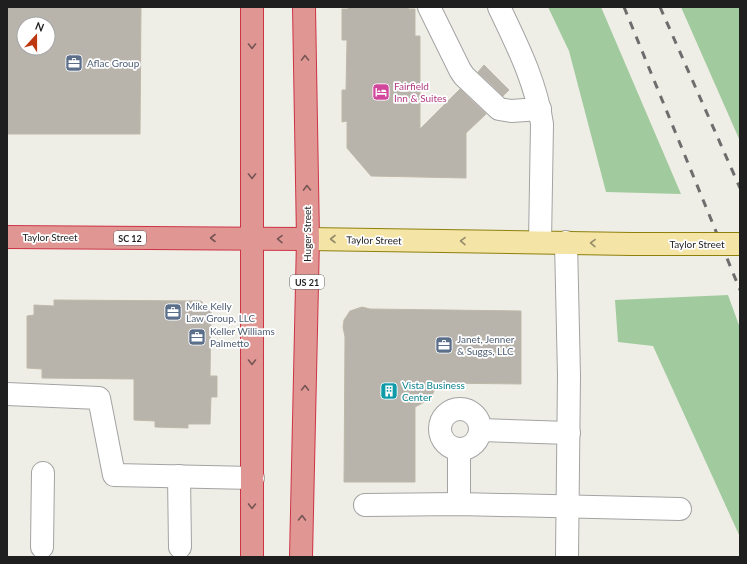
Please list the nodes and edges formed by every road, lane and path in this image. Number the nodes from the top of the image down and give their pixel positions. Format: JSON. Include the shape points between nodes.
{"nodes":[{"id":1,"x":252,"y":7,"type":"edge"},
{"id":2,"x":304,"y":7,"type":"edge"},
{"id":3,"x":429,"y":7,"type":"edge"},
{"id":4,"x":499,"y":7,"type":"edge"},
{"id":5,"x":540,"y":109,"type":"junction"},
{"id":6,"x":7,"y":237,"type":"edge"},
{"id":7,"x":252,"y":238,"type":"junction"},
{"id":8,"x":308,"y":239,"type":"junction"},
{"id":9,"x":540,"y":242,"type":"junction"},
{"id":10,"x":566,"y":242,"type":"junction"},
{"id":11,"x":740,"y":244,"type":"edge"},
{"id":12,"x":7,"y":394,"type":"edge"},
{"id":13,"x":481,"y":430,"type":"junction"},
{"id":14,"x":568,"y":433,"type":"junction"},
{"id":15,"x":459,"y":450,"type":"junction"},
{"id":16,"x":42,"y":473,"type":"dead end"},
{"id":17,"x":179,"y":476,"type":"junction"},
{"id":18,"x":253,"y":478,"type":"junction"},
{"id":19,"x":459,"y":504,"type":"junction"},
{"id":20,"x":365,"y":505,"type":"dead end"},
{"id":21,"x":568,"y":505,"type":"junction"},
{"id":22,"x":680,"y":509,"type":"dead end"},
{"id":23,"x":42,"y":547,"type":"dead end"},
{"id":24,"x":180,"y":547,"type":"dead end"},
{"id":25,"x":252,"y":557,"type":"edge"},
{"id":26,"x":301,"y":557,"type":"edge"},
{"id":27,"x":567,"y":557,"type":"edge"}],
"edges":[{"from":1,"to":7,"type":"highway","one_way":true},
{"from":8,"to":2,"type":"highway","name":"Huger Street","number":"US 21","one_way":true},
{"from":3,"to":5,"type":"lane","via":[[464,76],[496,107],[507,111]]},
{"from":4,"to":5,"type":"lane","via":[[521,53]]},
{"from":5,"to":9,"type":"lane"},
{"from":7,"to":6,"type":"highway","name":"Taylor Street","number":"SC 12","one_way":true},
{"from":8,"to":7,"type":"highway","name":"Taylor Street","number":"SC 12","one_way":true},
{"from":7,"to":18,"type":"highway","one_way":true},
{"from":9,"to":8,"type":"main road","name":"Taylor Street","number":"SC 12","one_way":true},
{"from":26,"to":8,"type":"highway","name":"Huger Street","number":"US 21","one_way":true},
{"from":9,"to":10,"type":"main road","name":"Taylor Street","number":"SC 12"},
{"from":11,"to":10,"type":"main road","name":"Taylor Street","number":"SC 12","one_way":true,"bridge":true},
{"from":10,"to":14,"type":"lane"},
{"from":12,"to":17,"type":"lane","via":[[100,398],[114,474]]},
{"from":13,"to":14,"type":"lane"},
{"from":13,"to":15,"type":"lane","via":[[476,442],[466,449]]},
{"from":13,"to":15,"type":"lane","via":[[477,418],[467,410],[454,410],[448,414],[440,425],[442,439],[452,448]]},
{"from":14,"to":21,"type":"lane"},
{"from":15,"to":19,"type":"lane"},
{"from":16,"to":23,"type":"lane"},
{"from":17,"to":18,"type":"lane"},
{"from":17,"to":24,"type":"lane"},
{"from":18,"to":25,"type":"highway","one_way":true},
{"from":19,"to":20,"type":"lane"},
{"from":19,"to":21,"type":"lane"},
{"from":21,"to":22,"type":"lane"},
{"from":21,"to":27,"type":"lane"}]}
